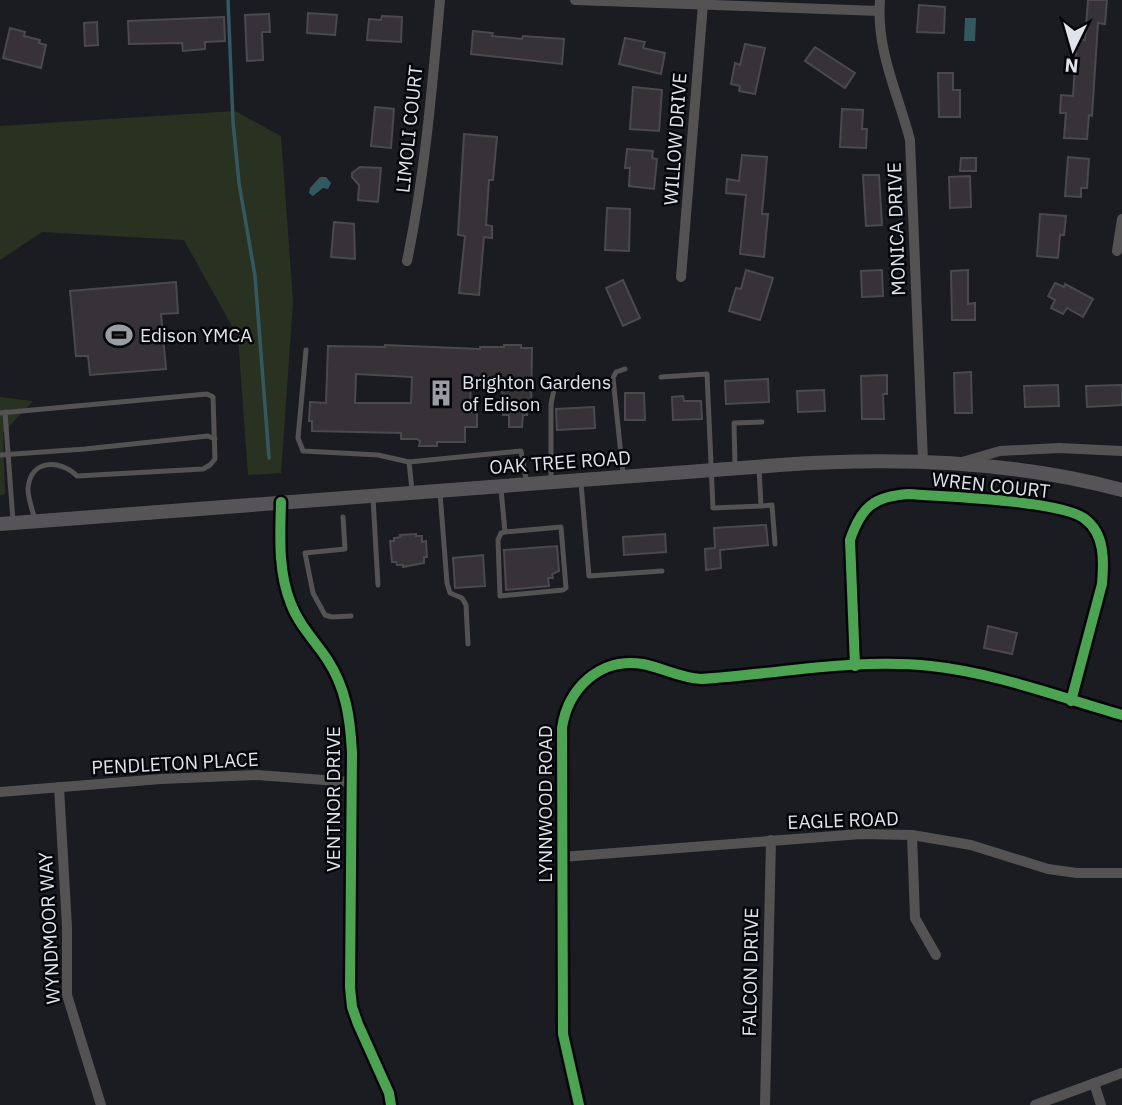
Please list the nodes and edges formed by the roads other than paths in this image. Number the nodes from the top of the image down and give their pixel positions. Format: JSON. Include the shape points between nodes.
{"nodes":[{"id":1,"x":440,"y":0,"type":"edge"},
{"id":2,"x":575,"y":0,"type":"edge"},
{"id":3,"x":703,"y":4,"type":"junction"},
{"id":4,"x":880,"y":6,"type":"edge"},
{"id":5,"x":1122,"y":219,"type":"edge"},
{"id":6,"x":1116,"y":251,"type":"dead end"},
{"id":7,"x":407,"y":261,"type":"dead end"},
{"id":8,"x":681,"y":277,"type":"dead end"},
{"id":9,"x":306,"y":350,"type":"dead end"},
{"id":10,"x":625,"y":369,"type":"dead end"},
{"id":11,"x":661,"y":377,"type":"dead end"},
{"id":12,"x":579,"y":379,"type":"dead end"},
{"id":13,"x":3,"y":412,"type":"edge"},
{"id":14,"x":762,"y":422,"type":"dead end"},
{"id":15,"x":215,"y":439,"type":"junction"},
{"id":16,"x":1122,"y":451,"type":"edge"},
{"id":17,"x":10,"y":454,"type":"junction"},
{"id":18,"x":0,"y":455,"type":"edge"},
{"id":19,"x":409,"y":461,"type":"junction"},
{"id":20,"x":923,"y":461,"type":"junction"},
{"id":21,"x":956,"y":463,"type":"junction"},
{"id":22,"x":759,"y":467,"type":"junction"},
{"id":23,"x":735,"y":469,"type":"junction"},
{"id":24,"x":711,"y":471,"type":"junction"},
{"id":25,"x":623,"y":477,"type":"junction"},
{"id":26,"x":581,"y":480,"type":"junction"},
{"id":27,"x":551,"y":482,"type":"junction"},
{"id":28,"x":527,"y":484,"type":"junction"},
{"id":29,"x":501,"y":486,"type":"junction"},
{"id":30,"x":1122,"y":489,"type":"edge"},
{"id":31,"x":440,"y":490,"type":"junction"},
{"id":32,"x":412,"y":492,"type":"junction"},
{"id":33,"x":373,"y":495,"type":"junction"},
{"id":34,"x":281,"y":502,"type":"junction"},
{"id":35,"x":761,"y":506,"type":"junction"},
{"id":36,"x":343,"y":517,"type":"dead end"},
{"id":37,"x":35,"y":521,"type":"junction"},
{"id":38,"x":6,"y":523,"type":"edge"},
{"id":39,"x":505,"y":533,"type":"junction"},
{"id":40,"x":775,"y":544,"type":"dead end"},
{"id":41,"x":662,"y":571,"type":"dead end"},
{"id":42,"x":378,"y":585,"type":"dead end"},
{"id":43,"x":351,"y":616,"type":"dead end"},
{"id":44,"x":468,"y":644,"type":"dead end"},
{"id":45,"x":855,"y":666,"type":"junction"},
{"id":46,"x":1071,"y":701,"type":"junction"},
{"id":47,"x":1122,"y":715,"type":"edge"},
{"id":48,"x":351,"y":782,"type":"junction"},
{"id":49,"x":58,"y":787,"type":"junction"},
{"id":50,"x":0,"y":792,"type":"edge"},
{"id":51,"x":912,"y":835,"type":"junction"},
{"id":52,"x":771,"y":840,"type":"junction"},
{"id":53,"x":562,"y":857,"type":"junction"},
{"id":54,"x":1122,"y":873,"type":"edge"},
{"id":55,"x":936,"y":955,"type":"dead end"},
{"id":56,"x":1122,"y":1073,"type":"edge"},
{"id":57,"x":1094,"y":1083,"type":"junction"},
{"id":58,"x":101,"y":1105,"type":"edge"},
{"id":59,"x":391,"y":1105,"type":"edge"},
{"id":60,"x":579,"y":1105,"type":"edge"},
{"id":61,"x":765,"y":1105,"type":"edge"},
{"id":62,"x":1035,"y":1105,"type":"edge"},
{"id":63,"x":1101,"y":1105,"type":"edge"}],
"edges":[{"from":1,"to":7,"type":"street","name":"LIMOLI COURT","via":[[426,151]]},
{"from":2,"to":3,"type":"street"},
{"from":3,"to":4,"type":"street"},
{"from":3,"to":8,"type":"street","name":"WILLOW DRIVE"},
{"from":4,"to":20,"type":"street","name":"MONICA DRIVE","via":[[886,68],[910,140]]},
{"from":5,"to":6,"type":"street"},
{"from":9,"to":19,"type":"lane","via":[[298,438],[303,451]]},
{"from":10,"to":25,"type":"lane","via":[[613,377]]},
{"from":11,"to":24,"type":"lane","via":[[707,374]]},
{"from":12,"to":27,"type":"lane","via":[[556,380],[551,404]]},
{"from":13,"to":15,"type":"lane","via":[[207,394],[213,397]]},
{"from":13,"to":17,"type":"lane"},
{"from":14,"to":23,"type":"lane","via":[[734,423]]},
{"from":15,"to":17,"type":"lane","via":[[208,436]]},
{"from":15,"to":37,"type":"lane","via":[[215,459],[203,468],[76,476],[56,463],[43,466],[34,472],[28,491]]},
{"from":16,"to":21,"type":"street","via":[[1059,448],[1000,452]]},
{"from":17,"to":18,"type":"lane"},
{"from":17,"to":38,"type":"lane"},
{"from":19,"to":28,"type":"lane","via":[[522,451]]},
{"from":19,"to":32,"type":"lane"},
{"from":20,"to":21,"type":"main road","name":"OAK TREE ROAD"},
{"from":20,"to":22,"type":"main road","name":"OAK TREE ROAD"},
{"from":21,"to":30,"type":"main road","name":"OAK TREE ROAD","via":[[1056,475]]},
{"from":22,"to":23,"type":"main road","name":"OAK TREE ROAD"},
{"from":22,"to":35,"type":"lane"},
{"from":23,"to":24,"type":"main road","name":"OAK TREE ROAD"},
{"from":24,"to":25,"type":"main road","name":"OAK TREE ROAD"},
{"from":24,"to":35,"type":"lane","via":[[713,508]]},
{"from":25,"to":26,"type":"main road","name":"OAK TREE ROAD"},
{"from":26,"to":27,"type":"main road","name":"OAK TREE ROAD"},
{"from":26,"to":41,"type":"lane","via":[[589,576]]},
{"from":27,"to":28,"type":"main road","name":"OAK TREE ROAD"},
{"from":28,"to":29,"type":"main road","name":"OAK TREE ROAD"},
{"from":29,"to":31,"type":"main road","name":"OAK TREE ROAD"},
{"from":29,"to":39,"type":"lane"},
{"from":31,"to":32,"type":"main road","name":"OAK TREE ROAD"},
{"from":31,"to":44,"type":"lane","via":[[447,583],[450,593],[463,598],[466,605]]},
{"from":32,"to":33,"type":"main road","name":"OAK TREE ROAD"},
{"from":33,"to":34,"type":"main road","name":"OAK TREE ROAD"},
{"from":33,"to":42,"type":"lane"},
{"from":34,"to":37,"type":"main road","name":"OAK TREE ROAD"},
{"from":34,"to":48,"type":"street","name":"VENTNOR DRIVE","via":[[284,583],[291,607],[344,692]]},
{"from":35,"to":40,"type":"lane","via":[[772,505]]},
{"from":36,"to":43,"type":"lane","via":[[345,549],[305,553],[313,593],[325,615]]},
{"from":37,"to":38,"type":"main road","name":"OAK TREE ROAD"},
{"from":39,"to":39,"type":"lane","via":[[561,527],[566,588],[500,596],[498,540]]},
{"from":45,"to":46,"type":"street","name":"LYNNWOOD ROAD","via":[[929,666]]},
{"from":45,"to":46,"type":"street","name":"WREN COURT","via":[[850,540],[863,511],[892,495],[908,494],[1040,505],[1086,519],[1102,546],[1102,583]]},
{"from":45,"to":53,"type":"street","name":"LYNNWOOD ROAD","via":[[701,679],[628,663],[594,674],[577,688],[564,714]]},
{"from":46,"to":47,"type":"street","name":"LYNNWOOD ROAD"},
{"from":48,"to":49,"type":"street","name":"PENDLETON PLACE","via":[[257,775]]},
{"from":48,"to":59,"type":"street","name":"VENTNOR DRIVE","via":[[352,1007]]},
{"from":49,"to":50,"type":"street","name":"PENDLETON PLACE"},
{"from":49,"to":58,"type":"street","name":"WYNDMOOR WAY","via":[[68,927],[67,995]]},
{"from":51,"to":52,"type":"street","name":"EAGLE ROAD"},
{"from":51,"to":54,"type":"street","name":"EAGLE ROAD","via":[[971,845],[1048,869]]},
{"from":51,"to":55,"type":"street","via":[[915,918]]},
{"from":52,"to":53,"type":"street","name":"EAGLE ROAD"},
{"from":52,"to":61,"type":"street","name":"FALCON DRIVE"},
{"from":53,"to":60,"type":"street","name":"LYNNWOOD ROAD","via":[[563,1034]]},
{"from":56,"to":57,"type":"street"},
{"from":57,"to":62,"type":"street"},
{"from":57,"to":63,"type":"street"}]}
